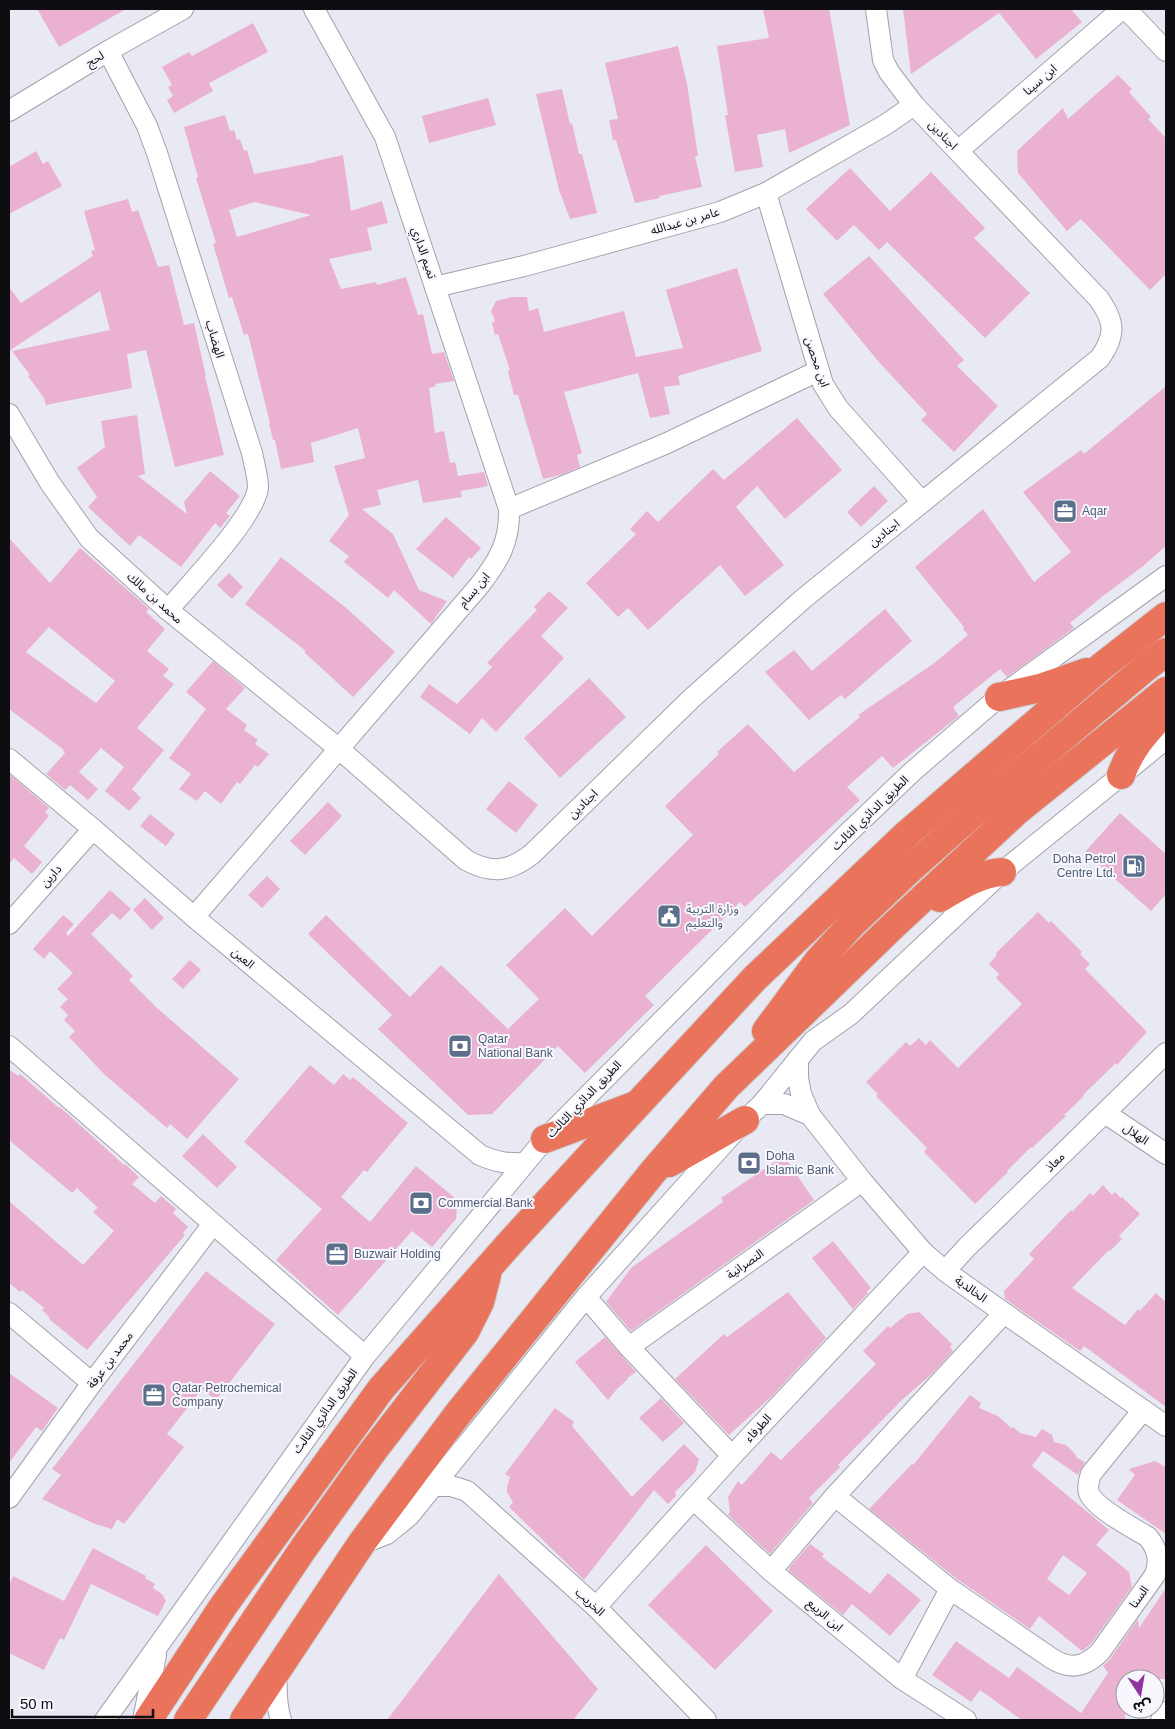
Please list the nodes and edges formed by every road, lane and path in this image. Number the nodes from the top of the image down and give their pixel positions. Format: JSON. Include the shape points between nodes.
{"nodes":[{"id":1,"x":183,"y":9,"type":"edge"},
{"id":2,"x":314,"y":9,"type":"edge"},
{"id":3,"x":876,"y":9,"type":"edge"},
{"id":4,"x":1122,"y":9,"type":"edge"},
{"id":5,"x":1126,"y":9,"type":"edge"},
{"id":6,"x":108,"y":51,"type":"junction"},
{"id":7,"x":1166,"y":51,"type":"edge"},
{"id":8,"x":914,"y":105,"type":"junction"},
{"id":9,"x":9,"y":111,"type":"edge"},
{"id":10,"x":958,"y":151,"type":"junction"},
{"id":11,"x":766,"y":193,"type":"junction"},
{"id":12,"x":435,"y":287,"type":"junction"},
{"id":13,"x":818,"y":371,"type":"junction"},
{"id":14,"x":9,"y":414,"type":"edge"},
{"id":15,"x":922,"y":502,"type":"junction"},
{"id":16,"x":509,"y":508,"type":"junction"},
{"id":17,"x":1166,"y":576,"type":"edge"},
{"id":18,"x":168,"y":610,"type":"junction"},
{"id":19,"x":1166,"y":616,"type":"edge"},
{"id":20,"x":1166,"y":652,"type":"edge"},
{"id":21,"x":1100,"y":667,"type":"junction"},
{"id":22,"x":1166,"y":691,"type":"edge"},
{"id":23,"x":1000,"y":697,"type":"junction"},
{"id":24,"x":1166,"y":710,"type":"edge"},
{"id":25,"x":1166,"y":738,"type":"edge"},
{"id":26,"x":338,"y":748,"type":"junction"},
{"id":27,"x":9,"y":759,"type":"edge"},
{"id":28,"x":1121,"y":776,"type":"junction"},
{"id":29,"x":93,"y":828,"type":"junction"},
{"id":30,"x":1002,"y":872,"type":"junction"},
{"id":31,"x":194,"y":917,"type":"junction"},
{"id":32,"x":9,"y":924,"type":"edge"},
{"id":33,"x":896,"y":924,"type":"junction"},
{"id":34,"x":9,"y":1046,"type":"edge"},
{"id":35,"x":1166,"y":1053,"type":"edge"},
{"id":36,"x":798,"y":1059,"type":"junction"},
{"id":37,"x":726,"y":1087,"type":"junction"},
{"id":38,"x":637,"y":1105,"type":"junction"},
{"id":39,"x":754,"y":1112,"type":"junction"},
{"id":40,"x":1105,"y":1113,"type":"junction"},
{"id":41,"x":810,"y":1115,"type":"junction"},
{"id":42,"x":545,"y":1139,"type":"junction"},
{"id":43,"x":1166,"y":1154,"type":"edge"},
{"id":44,"x":480,"y":1155,"type":"junction"},
{"id":45,"x":525,"y":1163,"type":"junction"},
{"id":46,"x":652,"y":1173,"type":"junction"},
{"id":47,"x":862,"y":1181,"type":"junction"},
{"id":48,"x":500,"y":1195,"type":"junction"},
{"id":49,"x":213,"y":1224,"type":"junction"},
{"id":50,"x":923,"y":1252,"type":"junction"},
{"id":51,"x":488,"y":1269,"type":"junction"},
{"id":52,"x":945,"y":1270,"type":"junction"},
{"id":53,"x":586,"y":1297,"type":"junction"},
{"id":54,"x":9,"y":1313,"type":"edge"},
{"id":55,"x":1004,"y":1313,"type":"junction"},
{"id":56,"x":629,"y":1347,"type":"junction"},
{"id":57,"x":365,"y":1356,"type":"junction"},
{"id":58,"x":92,"y":1383,"type":"junction"},
{"id":59,"x":1143,"y":1410,"type":"junction"},
{"id":60,"x":457,"y":1414,"type":"junction"},
{"id":61,"x":1166,"y":1426,"type":"edge"},
{"id":62,"x":460,"y":1452,"type":"junction"},
{"id":63,"x":732,"y":1456,"type":"junction"},
{"id":64,"x":434,"y":1486,"type":"junction"},
{"id":65,"x":467,"y":1491,"type":"junction"},
{"id":66,"x":835,"y":1496,"type":"junction"},
{"id":67,"x":9,"y":1498,"type":"edge"},
{"id":68,"x":693,"y":1499,"type":"junction"},
{"id":69,"x":361,"y":1544,"type":"junction"},
{"id":70,"x":771,"y":1571,"type":"junction"},
{"id":71,"x":950,"y":1589,"type":"junction"},
{"id":72,"x":596,"y":1607,"type":"junction"},
{"id":73,"x":157,"y":1648,"type":"junction"},
{"id":74,"x":277,"y":1671,"type":"junction"},
{"id":75,"x":902,"y":1679,"type":"junction"},
{"id":76,"x":1166,"y":1712,"type":"edge"},
{"id":77,"x":105,"y":1720,"type":"edge"},
{"id":78,"x":143,"y":1720,"type":"edge"},
{"id":79,"x":148,"y":1720,"type":"edge"},
{"id":80,"x":188,"y":1720,"type":"edge"},
{"id":81,"x":244,"y":1720,"type":"edge"},
{"id":82,"x":281,"y":1720,"type":"edge"},
{"id":83,"x":706,"y":1720,"type":"edge"},
{"id":84,"x":966,"y":1720,"type":"edge"},
{"id":85,"x":1161,"y":1720,"type":"edge"}],
"edges":[{"from":1,"to":6,"type":"street","name":"لحج"},
{"from":2,"to":12,"type":"street","name":"تميم الداري","via":[[384,137]]},
{"from":3,"to":8,"type":"street","name":"اجنادين","via":[[883,60]]},
{"from":4,"to":10,"type":"street","name":"ابن سينا"},
{"from":5,"to":7,"type":"street"},
{"from":6,"to":9,"type":"street","name":"لحج"},
{"from":6,"to":18,"type":"street","name":"الهضاب","via":[[147,126],[157,153],[252,453],[258,488],[244,521]]},
{"from":8,"to":10,"type":"street","name":"اجنادين"},
{"from":8,"to":11,"type":"street","name":"عامر بن عبدالله"},
{"from":10,"to":15,"type":"street","name":"اجنادين","via":[[1099,299],[1111,321],[1112,334],[1100,358]]},
{"from":11,"to":12,"type":"street","name":"عامر بن عبدالله","via":[[720,212]]},
{"from":11,"to":13,"type":"street","name":"ابن محصن"},
{"from":12,"to":16,"type":"street","name":"تميم الداري"},
{"from":13,"to":15,"type":"street","name":"ابن محصن","via":[[838,408]]},
{"from":13,"to":16,"type":"street","via":[[665,444]]},
{"from":14,"to":18,"type":"street","name":"محمد بن مالك","via":[[50,483],[90,538]]},
{"from":15,"to":26,"type":"street","name":"اجنادين","via":[[803,599],[663,725],[532,854],[512,867],[488,869],[466,860]]},
{"from":16,"to":26,"type":"street","name":"ابن بسام","via":[[510,526],[496,564]]},
{"from":17,"to":23,"type":"street","name":"الطريق الدائري الثالث"},
{"from":18,"to":26,"type":"street","name":"محمد بن مالك"},
{"from":19,"to":21,"type":"highway"},
{"from":20,"to":37,"type":"highway","via":[[979,808],[853,923],[818,961]]},
{"from":21,"to":23,"type":"highway","via":[[1040,688]]},
{"from":21,"to":38,"type":"highway","via":[[901,839],[755,978]]},
{"from":22,"to":33,"type":"highway","via":[[1018,810]]},
{"from":23,"to":42,"type":"street","name":"الطريق الدائري الثالث","via":[[913,771],[846,836]]},
{"from":24,"to":28,"type":"highway","via":[[1137,741]]},
{"from":25,"to":28,"type":"street"},
{"from":26,"to":31,"type":"street","name":"ابن بسام"},
{"from":27,"to":29,"type":"street","name":"العين"},
{"from":28,"to":30,"type":"street"},
{"from":29,"to":31,"type":"street","name":"العين"},
{"from":29,"to":32,"type":"street","name":"دارين"},
{"from":30,"to":33,"type":"highway","via":[[967,881]]},
{"from":30,"to":36,"type":"street","via":[[851,1014],[813,1041]]},
{"from":31,"to":44,"type":"street","name":"العين"},
{"from":33,"to":37,"type":"highway"},
{"from":34,"to":49,"type":"street"},
{"from":35,"to":40,"type":"street","name":"معاذ"},
{"from":36,"to":39,"type":"street"},
{"from":36,"to":41,"type":"street","name":"الخالدية","via":[[798,1078]]},
{"from":37,"to":46,"type":"highway"},
{"from":38,"to":42,"type":"highway"},
{"from":38,"to":51,"type":"highway"},
{"from":39,"to":41,"type":"street","name":"الخالدية","via":[[784,1104]]},
{"from":39,"to":46,"type":"highway"},
{"from":39,"to":53,"type":"street"},
{"from":40,"to":43,"type":"street","name":"الهلال"},
{"from":40,"to":52,"type":"street","name":"معاذ"},
{"from":41,"to":47,"type":"street","name":"الخالدية"},
{"from":42,"to":45,"type":"street","name":"الطريق الدائري الثالث"},
{"from":44,"to":45,"type":"street","name":"العين","via":[[498,1162]]},
{"from":44,"to":48,"type":"street","name":"العين"},
{"from":45,"to":48,"type":"street","name":"الطريق الدائري الثالث"},
{"from":46,"to":60,"type":"highway"},
{"from":47,"to":50,"type":"street","name":"الخالدية"},
{"from":47,"to":56,"type":"street","name":"النصرانية"},
{"from":48,"to":57,"type":"street","name":"الطريق الدائري الثالث"},
{"from":49,"to":57,"type":"street"},
{"from":49,"to":58,"type":"street","name":"محمد بن عرفة"},
{"from":50,"to":52,"type":"street","name":"الخالدية"},
{"from":50,"to":63,"type":"street","name":"الطرفاء"},
{"from":51,"to":79,"type":"highway","via":[[381,1389],[224,1605]]},
{"from":51,"to":80,"type":"highway","via":[[480,1302],[465,1332],[373,1451],[303,1549]]},
{"from":52,"to":55,"type":"street","name":"الخالدية"},
{"from":53,"to":56,"type":"street"},
{"from":53,"to":62,"type":"street"},
{"from":54,"to":58,"type":"street"},
{"from":55,"to":59,"type":"street","name":"الخالدية"},
{"from":55,"to":66,"type":"street"},
{"from":56,"to":63,"type":"street"},
{"from":57,"to":73,"type":"street","name":"الطريق الدائري الثالث"},
{"from":58,"to":67,"type":"street","name":"محمد بن عرفة"},
{"from":59,"to":61,"type":"street","name":"الخالدية"},
{"from":59,"to":71,"type":"street","name":"السنا","via":[[1091,1474],[1088,1492],[1095,1503],[1148,1537],[1158,1555],[1158,1565],[1092,1660],[1076,1665],[1060,1664]]},
{"from":60,"to":62,"type":"street"},
{"from":60,"to":69,"type":"highway"},
{"from":62,"to":64,"type":"street"},
{"from":62,"to":65,"type":"street"},
{"from":63,"to":68,"type":"street","name":"الطرفاء"},
{"from":64,"to":65,"type":"street","via":[[451,1486]]},
{"from":64,"to":69,"type":"street","via":[[399,1526]]},
{"from":65,"to":72,"type":"street","name":"الخريب"},
{"from":66,"to":70,"type":"street"},
{"from":66,"to":71,"type":"street","name":"السنا"},
{"from":68,"to":70,"type":"street","name":"ابن الربيع"},
{"from":68,"to":72,"type":"street","name":"الطرفاء"},
{"from":69,"to":74,"type":"highway"},
{"from":70,"to":75,"type":"street","name":"ابن الربيع"},
{"from":71,"to":75,"type":"street"},
{"from":72,"to":83,"type":"street","name":"الخريب"},
{"from":73,"to":77,"type":"street","name":"الطريق الدائري الثالث"},
{"from":73,"to":78,"type":"street"},
{"from":74,"to":81,"type":"highway"},
{"from":74,"to":82,"type":"street","via":[[276,1690]]},
{"from":75,"to":84,"type":"street","name":"ابن الربيع"},
{"from":76,"to":85,"type":"street"}]}
